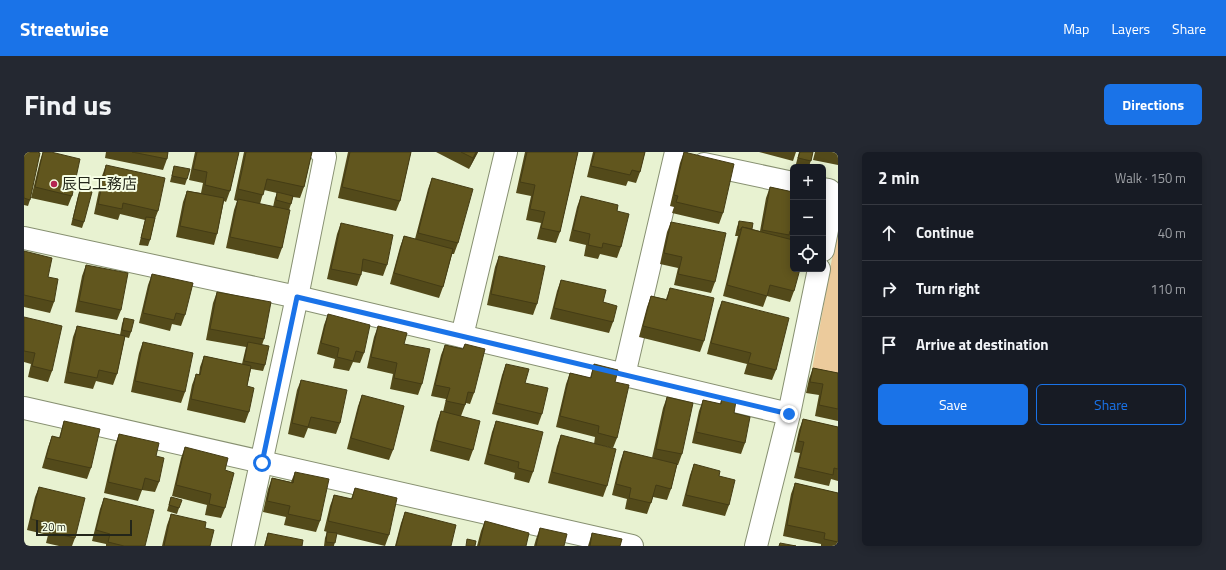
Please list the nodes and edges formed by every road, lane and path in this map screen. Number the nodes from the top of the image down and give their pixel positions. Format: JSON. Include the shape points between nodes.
{"nodes":[{"id":1,"x":320,"y":152,"type":"edge"},
{"id":2,"x":506,"y":152,"type":"edge"},
{"id":3,"x":676,"y":155,"type":"edge"},
{"id":4,"x":790,"y":182,"type":"edge"},
{"id":5,"x":826,"y":190,"type":"edge"},
{"id":6,"x":826,"y":236,"type":"edge"},
{"id":7,"x":24,"y":238,"type":"edge"},
{"id":8,"x":818,"y":272,"type":"edge"},
{"id":9,"x":297,"y":297,"type":"junction"},
{"id":10,"x":462,"y":336,"type":"junction"},
{"id":11,"x":624,"y":375,"type":"junction"},
{"id":12,"x":24,"y":408,"type":"edge"},
{"id":13,"x":789,"y":414,"type":"junction"},
{"id":14,"x":262,"y":463,"type":"junction"},
{"id":15,"x":243,"y":546,"type":"edge"},
{"id":16,"x":632,"y":546,"type":"edge"},
{"id":17,"x":756,"y":546,"type":"edge"}],
"edges":[{"from":1,"to":9,"type":"street","via":[[325,157]]},
{"from":2,"to":10,"type":"street"},
{"from":3,"to":4,"type":"street"},
{"from":3,"to":11,"type":"street"},
{"from":5,"to":6,"type":"street","via":[[829,190],[831,210]]},
{"from":7,"to":9,"type":"street"},
{"from":8,"to":13,"type":"street"},
{"from":9,"to":10,"type":"street"},
{"from":9,"to":14,"type":"street"},
{"from":10,"to":11,"type":"street"},
{"from":11,"to":13,"type":"street"},
{"from":12,"to":14,"type":"street"},
{"from":13,"to":17,"type":"street"},
{"from":14,"to":15,"type":"street"},
{"from":14,"to":16,"type":"street"}]}
